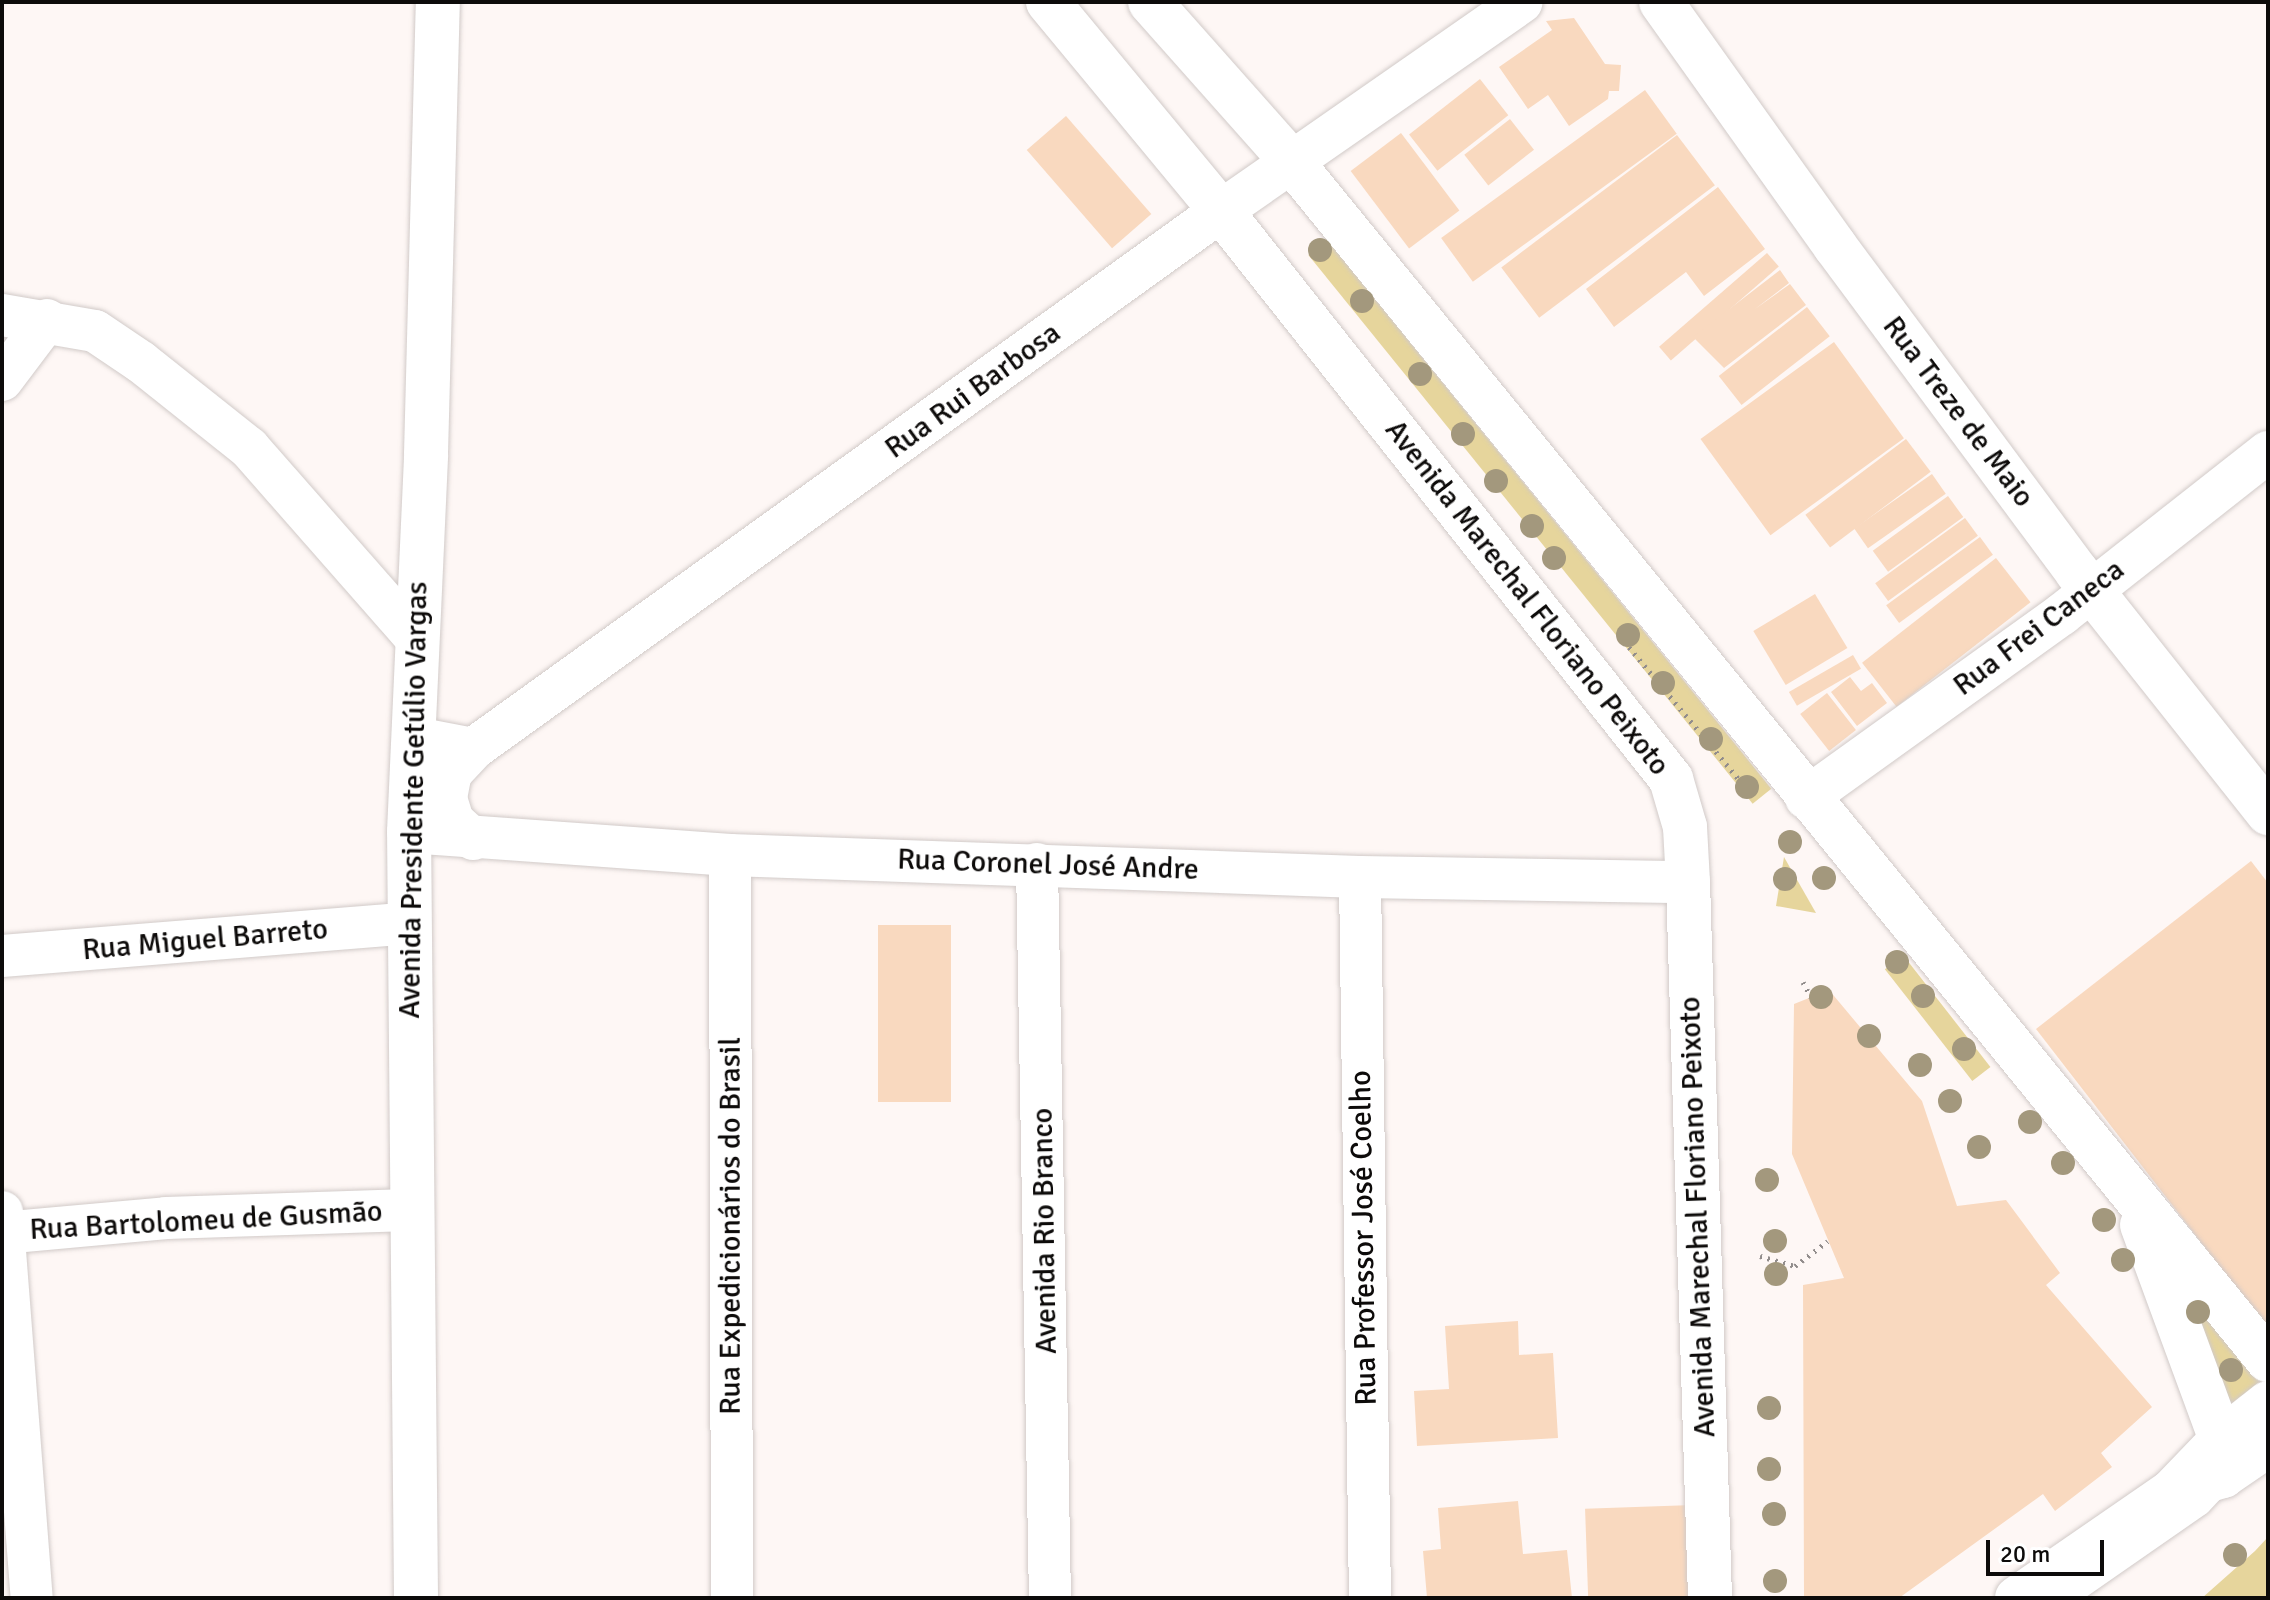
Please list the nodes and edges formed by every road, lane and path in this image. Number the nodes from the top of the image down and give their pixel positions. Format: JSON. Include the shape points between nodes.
{"nodes":[{"id":1,"x":438,"y":2,"type":"edge"},
{"id":2,"x":1048,"y":2,"type":"edge"},
{"id":3,"x":1150,"y":2,"type":"edge"},
{"id":4,"x":1522,"y":2,"type":"edge"},
{"id":5,"x":1661,"y":2,"type":"edge"},
{"id":6,"x":1291,"y":161,"type":"junction"},
{"id":7,"x":1221,"y":211,"type":"junction"},
{"id":8,"x":2,"y":315,"type":"edge"},
{"id":9,"x":47,"y":320,"type":"junction"},
{"id":10,"x":2,"y":380,"type":"edge"},
{"id":11,"x":2268,"y":452,"type":"edge"},
{"id":12,"x":2091,"y":590,"type":"junction"},
{"id":13,"x":416,"y":638,"type":"junction"},
{"id":14,"x":416,"y":738,"type":"junction"},
{"id":15,"x":473,"y":749,"type":"junction"},
{"id":16,"x":1806,"y":798,"type":"junction"},
{"id":17,"x":2268,"y":813,"type":"edge"},
{"id":18,"x":409,"y":832,"type":"junction"},
{"id":19,"x":473,"y":839,"type":"junction"},
{"id":20,"x":730,"y":855,"type":"junction"},
{"id":21,"x":1037,"y":864,"type":"junction"},
{"id":22,"x":1360,"y":877,"type":"junction"},
{"id":23,"x":1688,"y":882,"type":"junction"},
{"id":24,"x":409,"y":923,"type":"junction"},
{"id":25,"x":2,"y":956,"type":"edge"},
{"id":26,"x":1803,"y":982,"type":"dead end"},
{"id":27,"x":1811,"y":997,"type":"dead end"},
{"id":28,"x":2130,"y":1193,"type":"junction"},
{"id":29,"x":409,"y":1210,"type":"junction"},
{"id":30,"x":3,"y":1226,"type":"edge"},
{"id":31,"x":1828,"y":1241,"type":"dead end"},
{"id":32,"x":1760,"y":1256,"type":"dead end"},
{"id":33,"x":2268,"y":1360,"type":"edge"},
{"id":34,"x":2268,"y":1403,"type":"edge"},
{"id":35,"x":2268,"y":1445,"type":"edge"},
{"id":36,"x":2222,"y":1458,"type":"junction"},
{"id":37,"x":2174,"y":1506,"type":"junction"},
{"id":38,"x":32,"y":1598,"type":"edge"},
{"id":39,"x":416,"y":1598,"type":"edge"},
{"id":40,"x":732,"y":1598,"type":"edge"},
{"id":41,"x":1050,"y":1598,"type":"edge"},
{"id":42,"x":1370,"y":1598,"type":"edge"},
{"id":43,"x":1710,"y":1598,"type":"edge"},
{"id":44,"x":2017,"y":1598,"type":"edge"},
{"id":45,"x":2067,"y":1598,"type":"edge"}],
"edges":[{"from":1,"to":13,"type":"main road","name":"Avenida Presidente Getúlio Vargas"},
{"from":2,"to":7,"type":"main road","name":"Avenida Marechal Floriano Peixoto"},
{"from":3,"to":6,"type":"main road"},
{"from":4,"to":6,"type":"street","name":"Rua Rui Barbosa"},
{"from":5,"to":12,"type":"main road","name":"Rua Treze de Maio"},
{"from":6,"to":7,"type":"street","name":"Rua Rui Barbosa"},
{"from":6,"to":16,"type":"main road"},
{"from":7,"to":15,"type":"street","name":"Rua Rui Barbosa"},
{"from":7,"to":23,"type":"main road","name":"Avenida Marechal Floriano Peixoto","via":[[1671,779],[1685,827]]},
{"from":8,"to":9,"type":"street"},
{"from":9,"to":10,"type":"street"},
{"from":9,"to":13,"type":"street","via":[[95,331],[249,448]]},
{"from":11,"to":12,"type":"street","name":"Rua Frei Caneca"},
{"from":12,"to":16,"type":"street","name":"Rua Frei Caneca"},
{"from":12,"to":17,"type":"main road","name":"Rua Treze de Maio"},
{"from":13,"to":14,"type":"main road","name":"Avenida Presidente Getúlio Vargas"},
{"from":14,"to":15,"type":"street"},
{"from":14,"to":18,"type":"main road","name":"Avenida Presidente Getúlio Vargas"},
{"from":15,"to":19,"type":"street","name":"Rua Rui Barbosa","via":[[451,773],[446,798],[453,821]]},
{"from":16,"to":28,"type":"main road"},
{"from":18,"to":19,"type":"street","name":"Rua Coronel José Andre"},
{"from":18,"to":24,"type":"main road","name":"Avenida Presidente Getúlio Vargas"},
{"from":19,"to":20,"type":"street","name":"Rua Coronel José Andre"},
{"from":20,"to":21,"type":"street","name":"Rua Coronel José Andre"},
{"from":20,"to":40,"type":"street","name":"Rua Expedicionários do Brasil"},
{"from":21,"to":22,"type":"street","name":"Rua Coronel José Andre"},
{"from":21,"to":41,"type":"street","name":"Avenida Rio Branco"},
{"from":22,"to":23,"type":"street","name":"Rua Coronel José Andre"},
{"from":22,"to":42,"type":"street","name":"Rua Professor José Coelho"},
{"from":23,"to":43,"type":"main road","name":"Avenida Marechal Floriano Peixoto"},
{"from":24,"to":25,"type":"street","name":"Rua Miguel Barreto"},
{"from":24,"to":29,"type":"main road","name":"Avenida Presidente Getúlio Vargas"},
{"from":26,"to":27,"type":"path"},
{"from":28,"to":33,"type":"main road"},
{"from":28,"to":36,"type":"main road"},
{"from":29,"to":30,"type":"street","name":"Rua Bartolomeu de Gusmão"},
{"from":29,"to":39,"type":"main road","name":"Avenida Presidente Getúlio Vargas"},
{"from":30,"to":38,"type":"street"},
{"from":31,"to":32,"type":"path","via":[[1795,1266]]},
{"from":34,"to":36,"type":"main road"},
{"from":35,"to":36,"type":"main road"},
{"from":36,"to":37,"type":"main road"},
{"from":37,"to":44,"type":"main road"},
{"from":37,"to":45,"type":"lane"}]}
